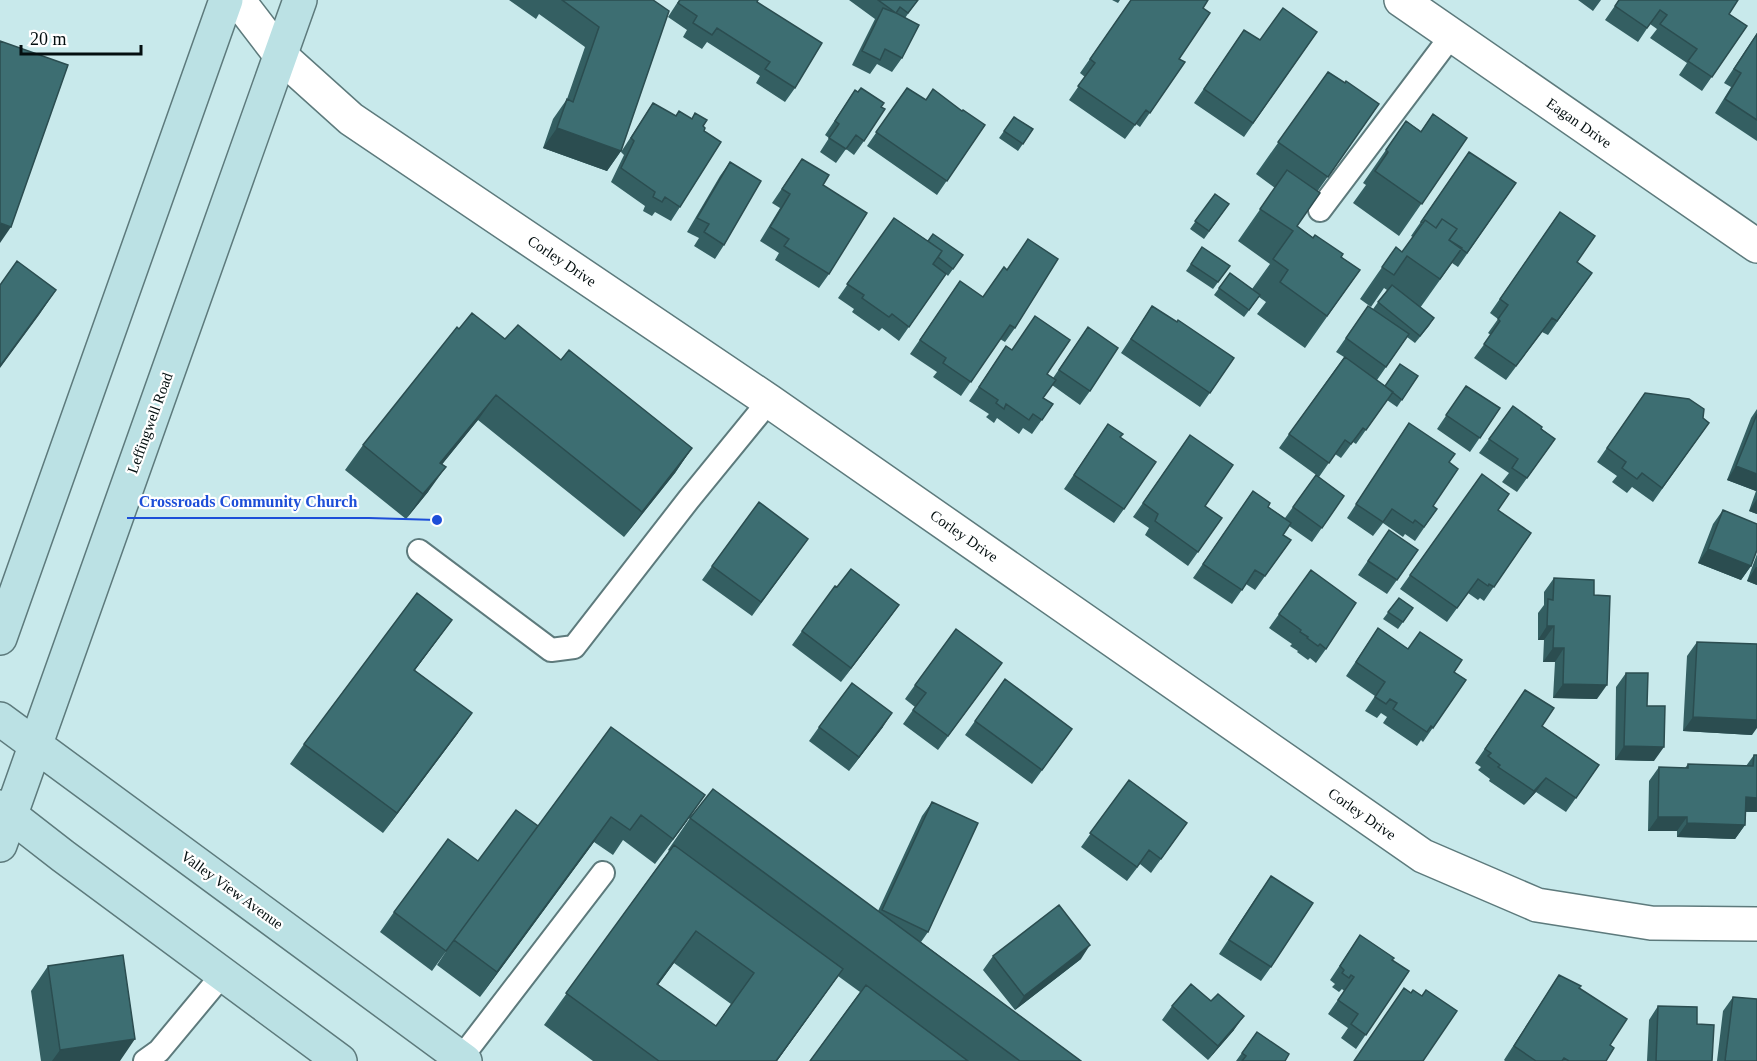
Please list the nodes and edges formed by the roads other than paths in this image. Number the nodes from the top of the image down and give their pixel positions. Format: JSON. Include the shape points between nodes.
{"nodes":[{"id":1,"x":226,"y":0,"type":"edge"},
{"id":2,"x":238,"y":0,"type":"edge"},
{"id":3,"x":300,"y":0,"type":"edge"},
{"id":4,"x":1401,"y":0,"type":"edge"},
{"id":5,"x":1452,"y":35,"type":"junction"},
{"id":6,"x":280,"y":56,"type":"junction"},
{"id":7,"x":1320,"y":210,"type":"edge"},
{"id":8,"x":1757,"y":246,"type":"edge"},
{"id":9,"x":769,"y":401,"type":"junction"},
{"id":10,"x":419,"y":551,"type":"dead end"},
{"id":11,"x":0,"y":638,"type":"edge"},
{"id":12,"x":0,"y":719,"type":"edge"},
{"id":13,"x":36,"y":744,"type":"junction"},
{"id":14,"x":5,"y":811,"type":"edge"},
{"id":15,"x":0,"y":845,"type":"edge"},
{"id":16,"x":603,"y":873,"type":"dead end"},
{"id":17,"x":1757,"y":924,"type":"edge"},
{"id":18,"x":223,"y":974,"type":"junction"},
{"id":19,"x":463,"y":1060,"type":"edge"},
{"id":20,"x":145,"y":1061,"type":"edge"},
{"id":21,"x":340,"y":1061,"type":"edge"}],
"edges":[{"from":1,"to":11,"type":"main road"},
{"from":2,"to":6,"type":"street","name":"Corley Drive"},
{"from":3,"to":6,"type":"main road","name":"Leffingwell Road"},
{"from":4,"to":5,"type":"street","name":"Eagan Drive"},
{"from":5,"to":7,"type":"lane"},
{"from":5,"to":8,"type":"street","name":"Eagan Drive"},
{"from":6,"to":9,"type":"street","name":"Corley Drive","via":[[351,119]]},
{"from":6,"to":13,"type":"main road","name":"Leffingwell Road"},
{"from":9,"to":10,"type":"lane","via":[[574,647],[551,650]]},
{"from":9,"to":17,"type":"street","name":"Corley Drive","via":[[1423,856],[1537,905],[1651,923]]},
{"from":12,"to":13,"type":"main road","name":"Valley View Avenue"},
{"from":13,"to":14,"type":"main road","name":"Leffingwell Road"},
{"from":13,"to":19,"type":"main road","name":"Valley View Avenue"},
{"from":14,"to":15,"type":"main road","name":"Leffingwell Road"},
{"from":14,"to":18,"type":"main road"},
{"from":16,"to":19,"type":"lane"},
{"from":18,"to":20,"type":"lane","via":[[159,1051]]},
{"from":18,"to":21,"type":"main road"}]}
